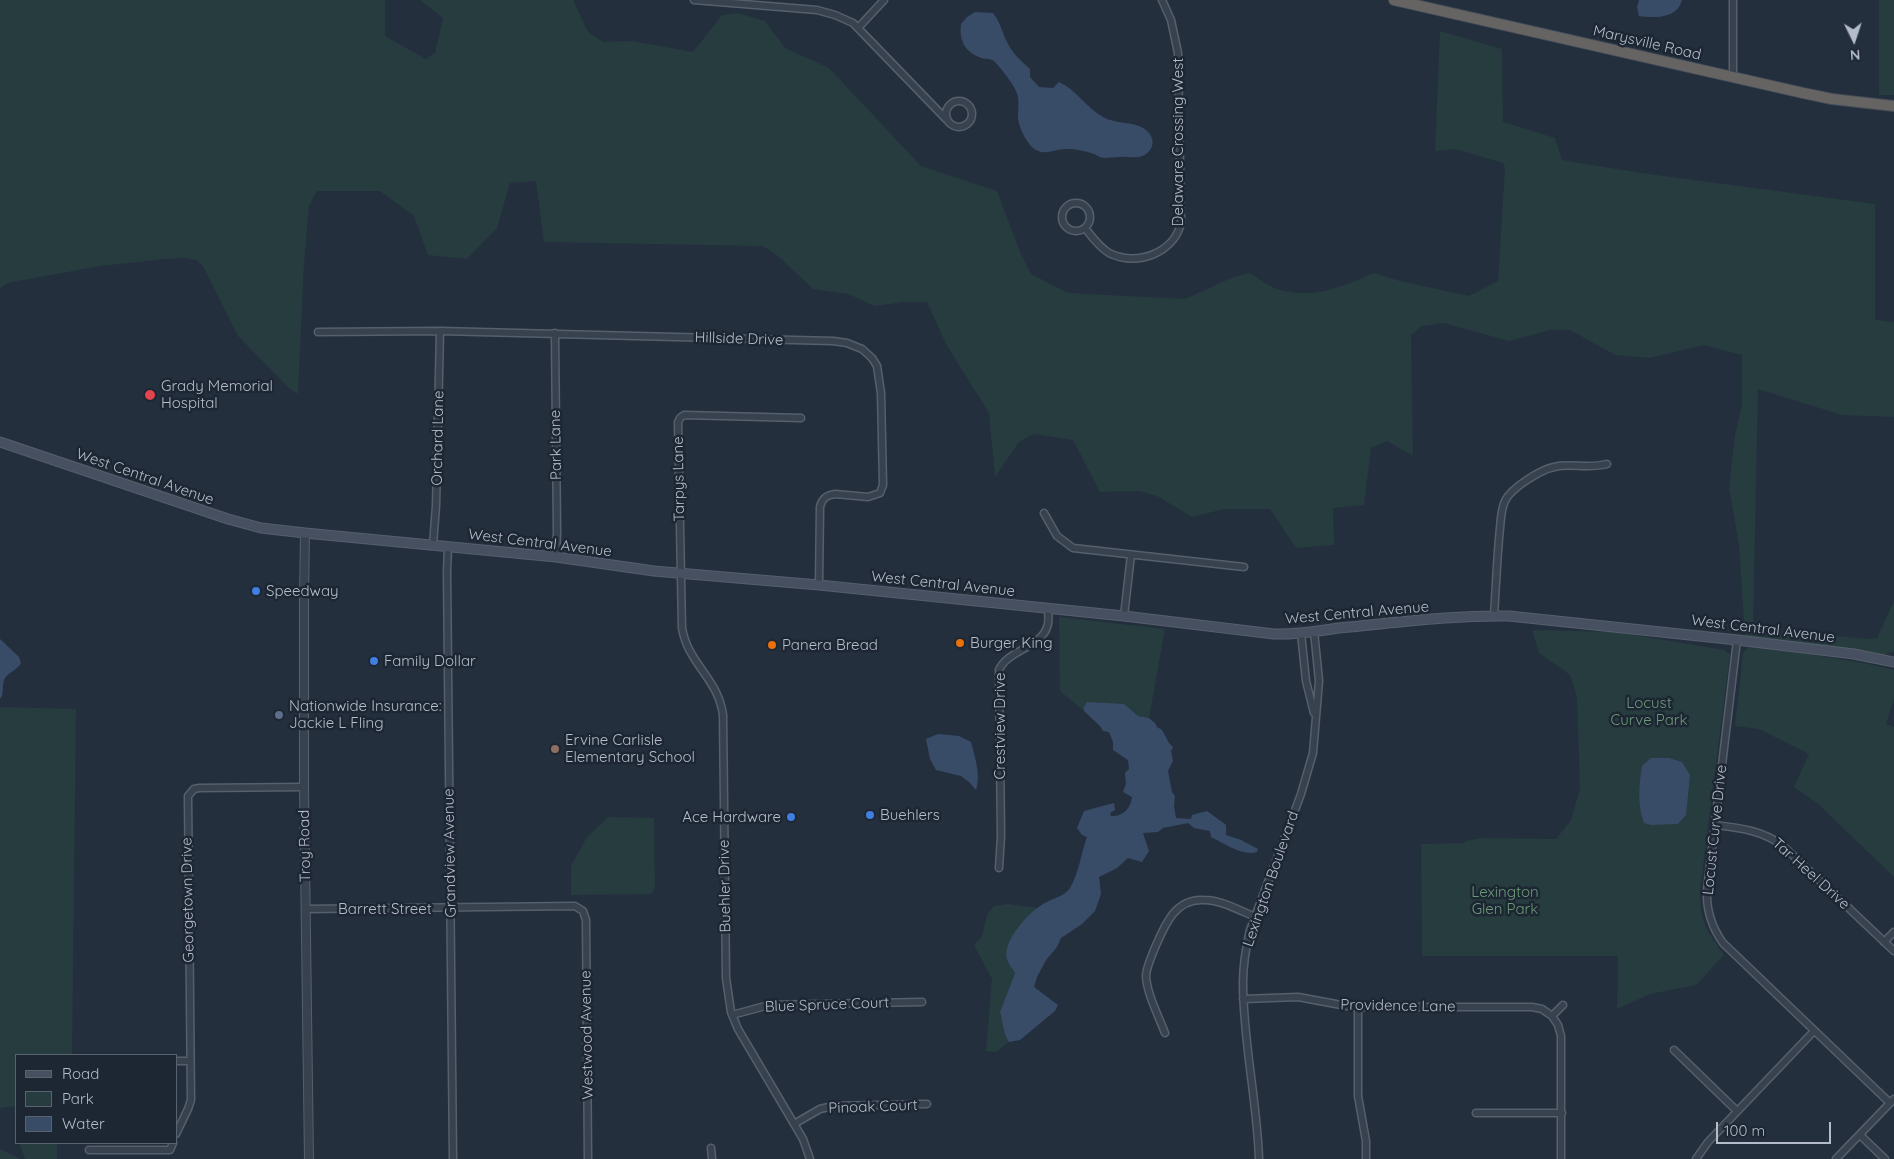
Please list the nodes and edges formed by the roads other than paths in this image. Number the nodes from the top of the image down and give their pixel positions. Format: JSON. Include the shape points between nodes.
{"nodes":[{"id":1,"x":694,"y":0,"type":"edge"},
{"id":2,"x":884,"y":0,"type":"edge"},
{"id":3,"x":1162,"y":0,"type":"edge"},
{"id":4,"x":1394,"y":0,"type":"edge"},
{"id":5,"x":1733,"y":0,"type":"edge"},
{"id":6,"x":858,"y":28,"type":"junction"},
{"id":7,"x":1733,"y":78,"type":"junction"},
{"id":8,"x":1894,"y":106,"type":"edge"},
{"id":9,"x":946,"y":119,"type":"junction"},
{"id":10,"x":1085,"y":228,"type":"junction"},
{"id":11,"x":440,"y":331,"type":"junction"},
{"id":12,"x":318,"y":332,"type":"dead end"},
{"id":13,"x":554,"y":333,"type":"junction"},
{"id":14,"x":801,"y":418,"type":"dead end"},
{"id":15,"x":0,"y":442,"type":"edge"},
{"id":16,"x":1608,"y":464,"type":"dead end"},
{"id":17,"x":1044,"y":513,"type":"dead end"},
{"id":18,"x":305,"y":533,"type":"junction"},
{"id":19,"x":433,"y":545,"type":"junction"},
{"id":20,"x":448,"y":547,"type":"junction"},
{"id":21,"x":1131,"y":555,"type":"junction"},
{"id":22,"x":556,"y":557,"type":"junction"},
{"id":23,"x":1244,"y":567,"type":"dead end"},
{"id":24,"x":681,"y":573,"type":"junction"},
{"id":25,"x":819,"y":584,"type":"junction"},
{"id":26,"x":1048,"y":608,"type":"junction"},
{"id":27,"x":1124,"y":616,"type":"junction"},
{"id":28,"x":1494,"y":616,"type":"junction"},
{"id":29,"x":1314,"y":631,"type":"junction"},
{"id":30,"x":1301,"y":633,"type":"junction"},
{"id":31,"x":1737,"y":640,"type":"junction"},
{"id":32,"x":1894,"y":662,"type":"edge"},
{"id":33,"x":1315,"y":720,"type":"junction"},
{"id":34,"x":304,"y":787,"type":"junction"},
{"id":35,"x":1715,"y":825,"type":"junction"},
{"id":36,"x":999,"y":868,"type":"dead end"},
{"id":37,"x":451,"y":908,"type":"junction"},
{"id":38,"x":306,"y":910,"type":"junction"},
{"id":39,"x":583,"y":911,"type":"joint"},
{"id":40,"x":1255,"y":916,"type":"junction"},
{"id":41,"x":1894,"y":932,"type":"edge"},
{"id":42,"x":1884,"y":942,"type":"junction"},
{"id":43,"x":1894,"y":951,"type":"edge"},
{"id":44,"x":1244,"y":999,"type":"junction"},
{"id":45,"x":922,"y":1002,"type":"dead end"},
{"id":46,"x":1563,"y":1005,"type":"dead end"},
{"id":47,"x":1358,"y":1007,"type":"junction"},
{"id":48,"x":732,"y":1015,"type":"junction"},
{"id":49,"x":1552,"y":1016,"type":"junction"},
{"id":50,"x":1814,"y":1030,"type":"junction"},
{"id":51,"x":1165,"y":1033,"type":"dead end"},
{"id":52,"x":1674,"y":1050,"type":"dead end"},
{"id":53,"x":178,"y":1061,"type":"edge"},
{"id":54,"x":190,"y":1061,"type":"junction"},
{"id":55,"x":1890,"y":1100,"type":"edge"},
{"id":56,"x":927,"y":1104,"type":"dead end"},
{"id":57,"x":1737,"y":1111,"type":"junction"},
{"id":58,"x":1476,"y":1113,"type":"dead end"},
{"id":59,"x":1562,"y":1113,"type":"junction"},
{"id":60,"x":794,"y":1124,"type":"junction"},
{"id":61,"x":178,"y":1129,"type":"edge"},
{"id":62,"x":1860,"y":1135,"type":"junction"},
{"id":63,"x":173,"y":1144,"type":"edge"},
{"id":64,"x":711,"y":1148,"type":"dead end"},
{"id":65,"x":89,"y":1150,"type":"dead end"},
{"id":66,"x":309,"y":1159,"type":"edge"},
{"id":67,"x":453,"y":1159,"type":"edge"},
{"id":68,"x":588,"y":1159,"type":"edge"},
{"id":69,"x":712,"y":1159,"type":"edge"},
{"id":70,"x":810,"y":1159,"type":"edge"},
{"id":71,"x":1258,"y":1159,"type":"edge"},
{"id":72,"x":1366,"y":1159,"type":"edge"},
{"id":73,"x":1561,"y":1159,"type":"edge"},
{"id":74,"x":1696,"y":1159,"type":"edge"},
{"id":75,"x":1836,"y":1159,"type":"edge"},
{"id":76,"x":1885,"y":1159,"type":"edge"}],
"edges":[{"from":1,"to":6,"type":"street","via":[[817,10],[835,15]]},
{"from":2,"to":6,"type":"street"},
{"from":3,"to":10,"type":"street","name":"Delaware Crossing West","via":[[1171,20],[1178,53],[1181,223],[1178,233],[1173,242],[1157,253],[1130,258],[1109,253]]},
{"from":4,"to":7,"type":"highway","name":"Marysville Road"},
{"from":5,"to":7,"type":"street"},
{"from":6,"to":9,"type":"street"},
{"from":7,"to":8,"type":"highway","name":"Marysville Road","via":[[1832,99]]},
{"from":9,"to":9,"type":"street","via":[[953,127],[963,127],[971,120],[972,110],[965,102],[954,102],[947,108]]},
{"from":10,"to":10,"type":"street","via":[[1091,219],[1088,208],[1078,203],[1068,205],[1062,215],[1065,225],[1075,231]]},
{"from":11,"to":12,"type":"street","name":"Hillside Drive"},
{"from":11,"to":13,"type":"street","name":"Hillside Drive"},
{"from":11,"to":19,"type":"street","name":"Orchard Lane"},
{"from":13,"to":22,"type":"street","name":"Park Lane"},
{"from":13,"to":25,"type":"street","name":"Hillside Drive","via":[[833,341],[847,343],[867,353],[880,376],[884,484],[880,493],[871,497],[835,494],[823,499],[820,507]]},
{"from":14,"to":24,"type":"street","name":"Tarpys Lane","via":[[684,415],[680,418]]},
{"from":15,"to":18,"type":"main road","name":"West Central Avenue","via":[[228,520]]},
{"from":16,"to":28,"type":"street","via":[[1546,469],[1506,499],[1500,526]]},
{"from":17,"to":21,"type":"street","via":[[1057,536],[1067,545],[1081,550]]},
{"from":18,"to":19,"type":"main road","name":"West Central Avenue"},
{"from":18,"to":34,"type":"street","name":"Troy Road"},
{"from":19,"to":20,"type":"main road","name":"West Central Avenue"},
{"from":20,"to":22,"type":"main road","name":"West Central Avenue"},
{"from":20,"to":37,"type":"street","name":"Grandview Avenue"},
{"from":21,"to":23,"type":"street"},
{"from":21,"to":27,"type":"street"},
{"from":22,"to":24,"type":"main road","name":"West Central Avenue"},
{"from":24,"to":25,"type":"main road","name":"West Central Avenue"},
{"from":24,"to":48,"type":"street","name":"Buehler Drive","via":[[684,636],[692,656],[714,686],[723,715],[726,978]]},
{"from":25,"to":26,"type":"main road","name":"West Central Avenue"},
{"from":26,"to":27,"type":"main road","name":"West Central Avenue"},
{"from":26,"to":36,"type":"street","name":"Crestview Drive","via":[[1048,624],[1042,635],[1006,660],[999,670]]},
{"from":27,"to":30,"type":"main road","name":"West Central Avenue","via":[[1274,634]]},
{"from":28,"to":29,"type":"main road","name":"West Central Avenue"},
{"from":28,"to":31,"type":"main road","name":"West Central Avenue","via":[[1541,618]]},
{"from":29,"to":30,"type":"main road","name":"West Central Avenue"},
{"from":29,"to":33,"type":"street","name":"Lexington Boulevard","via":[[1319,681]]},
{"from":30,"to":33,"type":"street","name":"Lexington Boulevard","via":[[1306,681]]},
{"from":31,"to":32,"type":"main road","name":"West Central Avenue"},
{"from":31,"to":35,"type":"street","name":"Locust Curve Drive"},
{"from":33,"to":40,"type":"street","name":"Lexington Boulevard","via":[[1309,770]]},
{"from":34,"to":38,"type":"street","name":"Troy Road"},
{"from":34,"to":54,"type":"street","name":"Georgetown Drive","via":[[199,788],[188,796]]},
{"from":35,"to":42,"type":"street","name":"Tar Heel Drive","via":[[1760,832],[1782,844]]},
{"from":35,"to":50,"type":"street","name":"Locust Curve Drive","via":[[1707,900],[1711,923],[1723,943]]},
{"from":37,"to":38,"type":"street","name":"Barrett Street"},
{"from":37,"to":39,"type":"street","name":"Barrett Street","via":[[575,906]]},
{"from":37,"to":67,"type":"street","name":"Grandview Avenue"},
{"from":38,"to":66,"type":"street","name":"Troy Road"},
{"from":39,"to":68,"type":"street","name":"Westwood Avenue","via":[[586,920]]},
{"from":40,"to":44,"type":"street","name":"Lexington Boulevard","via":[[1245,952]]},
{"from":40,"to":51,"type":"street","via":[[1203,899],[1189,902],[1173,912],[1146,975]]},
{"from":41,"to":42,"type":"street"},
{"from":42,"to":43,"type":"street","name":"Tar Heel Drive"},
{"from":44,"to":47,"type":"street","name":"Providence Lane","via":[[1292,997]]},
{"from":44,"to":71,"type":"street","name":"Lexington Boulevard"},
{"from":45,"to":48,"type":"street","name":"Blue Spruce Court","via":[[769,1005]]},
{"from":46,"to":49,"type":"street"},
{"from":47,"to":49,"type":"street","name":"Providence Lane","via":[[1532,1007]]},
{"from":47,"to":72,"type":"street","via":[[1358,1096]]},
{"from":48,"to":60,"type":"street","name":"Buehler Drive"},
{"from":49,"to":59,"type":"street","via":[[1561,1036]]},
{"from":50,"to":55,"type":"street","name":"Locust Curve Drive"},
{"from":50,"to":57,"type":"street"},
{"from":52,"to":57,"type":"street"},
{"from":53,"to":54,"type":"street"},
{"from":54,"to":61,"type":"street","name":"Georgetown Drive","via":[[191,1100]]},
{"from":55,"to":62,"type":"street"},
{"from":56,"to":60,"type":"street","name":"Pinoak Court","via":[[826,1107]]},
{"from":57,"to":74,"type":"street"},
{"from":58,"to":59,"type":"street"},
{"from":59,"to":73,"type":"street"},
{"from":60,"to":70,"type":"street","name":"Buehler Drive"},
{"from":62,"to":75,"type":"street"},
{"from":62,"to":76,"type":"street"},
{"from":63,"to":65,"type":"street","via":[[170,1150]]},
{"from":64,"to":69,"type":"street"}]}
